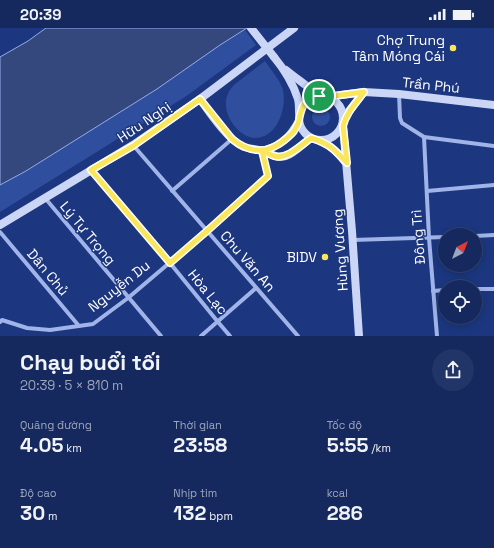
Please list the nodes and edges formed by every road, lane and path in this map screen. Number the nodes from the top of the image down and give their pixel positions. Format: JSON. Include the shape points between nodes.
{"nodes":[{"id":1,"x":252,"y":28,"type":"edge"},
{"id":2,"x":294,"y":28,"type":"edge"},
{"id":3,"x":282,"y":67,"type":"junction"},
{"id":4,"x":364,"y":92,"type":"junction"},
{"id":5,"x":399,"y":94,"type":"junction"},
{"id":6,"x":323,"y":96,"type":"junction"},
{"id":7,"x":200,"y":99,"type":"junction"},
{"id":8,"x":494,"y":105,"type":"edge"},
{"id":9,"x":299,"y":118,"type":"junction"},
{"id":10,"x":343,"y":123,"type":"junction"},
{"id":11,"x":424,"y":137,"type":"junction"},
{"id":12,"x":232,"y":139,"type":"junction"},
{"id":13,"x":315,"y":139,"type":"junction"},
{"id":14,"x":133,"y":146,"type":"junction"},
{"id":15,"x":494,"y":146,"type":"edge"},
{"id":16,"x":262,"y":151,"type":"junction"},
{"id":17,"x":347,"y":163,"type":"junction"},
{"id":18,"x":91,"y":170,"type":"junction"},
{"id":19,"x":494,"y":186,"type":"edge"},
{"id":20,"x":172,"y":191,"type":"junction"},
{"id":21,"x":427,"y":191,"type":"junction"},
{"id":22,"x":45,"y":198,"type":"junction"},
{"id":23,"x":0,"y":225,"type":"edge"},
{"id":24,"x":207,"y":231,"type":"junction"},
{"id":25,"x":0,"y":232,"type":"edge"},
{"id":26,"x":494,"y":235,"type":"edge"},
{"id":27,"x":482,"y":236,"type":"edge"},
{"id":28,"x":438,"y":237,"type":"edge"},
{"id":29,"x":429,"y":238,"type":"junction"},
{"id":30,"x":353,"y":240,"type":"junction"},
{"id":31,"x":170,"y":263,"type":"junction"},
{"id":32,"x":256,"y":288,"type":"junction"},
{"id":33,"x":482,"y":289,"type":"edge"},
{"id":34,"x":494,"y":289,"type":"edge"},
{"id":35,"x":433,"y":291,"type":"junction"},
{"id":36,"x":438,"y":291,"type":"edge"},
{"id":37,"x":128,"y":298,"type":"junction"},
{"id":38,"x":1,"y":320,"type":"edge"},
{"id":39,"x":218,"y":322,"type":"junction"},
{"id":40,"x":79,"y":326,"type":"junction"},
{"id":41,"x":161,"y":336,"type":"edge"},
{"id":42,"x":201,"y":336,"type":"edge"},
{"id":43,"x":230,"y":336,"type":"edge"},
{"id":44,"x":298,"y":336,"type":"edge"},
{"id":45,"x":359,"y":336,"type":"edge"},
{"id":46,"x":437,"y":336,"type":"edge"}],
"edges":[{"from":1,"to":3,"type":"street","bridge":true},
{"from":2,"to":7,"type":"street","name":"Hữu Nghị"},
{"from":3,"to":6,"type":"street"},
{"from":3,"to":9,"type":"street","via":[[299,100]]},
{"from":4,"to":5,"type":"street","name":"Trần Phú"},
{"from":4,"to":6,"type":"street","name":"Trần Phú"},
{"from":4,"to":10,"type":"street"},
{"from":5,"to":8,"type":"street","name":"Trần Phú"},
{"from":5,"to":11,"type":"street","via":[[402,123]]},
{"from":6,"to":9,"type":"street","via":[[306,102]]},
{"from":6,"to":10,"type":"street","via":[[338,103],[344,115]]},
{"from":7,"to":12,"type":"street"},
{"from":7,"to":14,"type":"street","name":"Hữu Nghị"},
{"from":9,"to":13,"type":"street","via":[[305,134]]},
{"from":9,"to":16,"type":"street","via":[[291,135],[277,146]]},
{"from":10,"to":13,"type":"street","via":[[333,137],[326,140]]},
{"from":10,"to":17,"type":"street","name":"Hùng Vương"},
{"from":11,"to":15,"type":"street"},
{"from":11,"to":21,"type":"street","name":"Đông Trì"},
{"from":12,"to":16,"type":"street","via":[[243,147]]},
{"from":12,"to":20,"type":"street"},
{"from":13,"to":16,"type":"street","via":[[288,156],[280,157]]},
{"from":13,"to":17,"type":"street","via":[[330,146]]},
{"from":14,"to":18,"type":"street","name":"Hữu Nghị"},
{"from":14,"to":20,"type":"street","name":"Chu Văn An"},
{"from":16,"to":24,"type":"street","name":"Nguyễn Du","via":[[268,176]]},
{"from":17,"to":30,"type":"street","name":"Hùng Vương"},
{"from":18,"to":22,"type":"street","name":"Hữu Nghị"},
{"from":18,"to":31,"type":"street","name":"Hòa Lạc"},
{"from":19,"to":21,"type":"street"},
{"from":20,"to":24,"type":"street","name":"Chu Văn An"},
{"from":21,"to":29,"type":"street","name":"Đông Trì"},
{"from":22,"to":23,"type":"street","name":"Hữu Nghị"},
{"from":22,"to":37,"type":"street","name":"Lý Tự Trọng"},
{"from":24,"to":31,"type":"street","name":"Nguyễn Du"},
{"from":24,"to":32,"type":"street","name":"Chu Văn An"},
{"from":25,"to":40,"type":"street","name":"Dân Chủ"},
{"from":26,"to":27,"type":"street"},
{"from":28,"to":29,"type":"street"},
{"from":29,"to":30,"type":"street"},
{"from":29,"to":35,"type":"street","name":"Đông Trì"},
{"from":30,"to":45,"type":"street","name":"Hùng Vương"},
{"from":31,"to":37,"type":"street","name":"Nguyễn Du"},
{"from":31,"to":39,"type":"street","name":"Hòa Lạc"},
{"from":32,"to":39,"type":"street"},
{"from":32,"to":44,"type":"street","name":"Chu Văn An"},
{"from":33,"to":34,"type":"street"},
{"from":35,"to":36,"type":"street"},
{"from":35,"to":46,"type":"street","name":"Đông Trì"},
{"from":37,"to":40,"type":"street","name":"Nguyễn Du","via":[[93,324]]},
{"from":37,"to":41,"type":"street","name":"Lý Tự Trọng"},
{"from":38,"to":40,"type":"street","name":"Nguyễn Du","via":[[27,328],[50,330]]},
{"from":39,"to":42,"type":"street"},
{"from":39,"to":43,"type":"street","name":"Hòa Lạc"}]}
